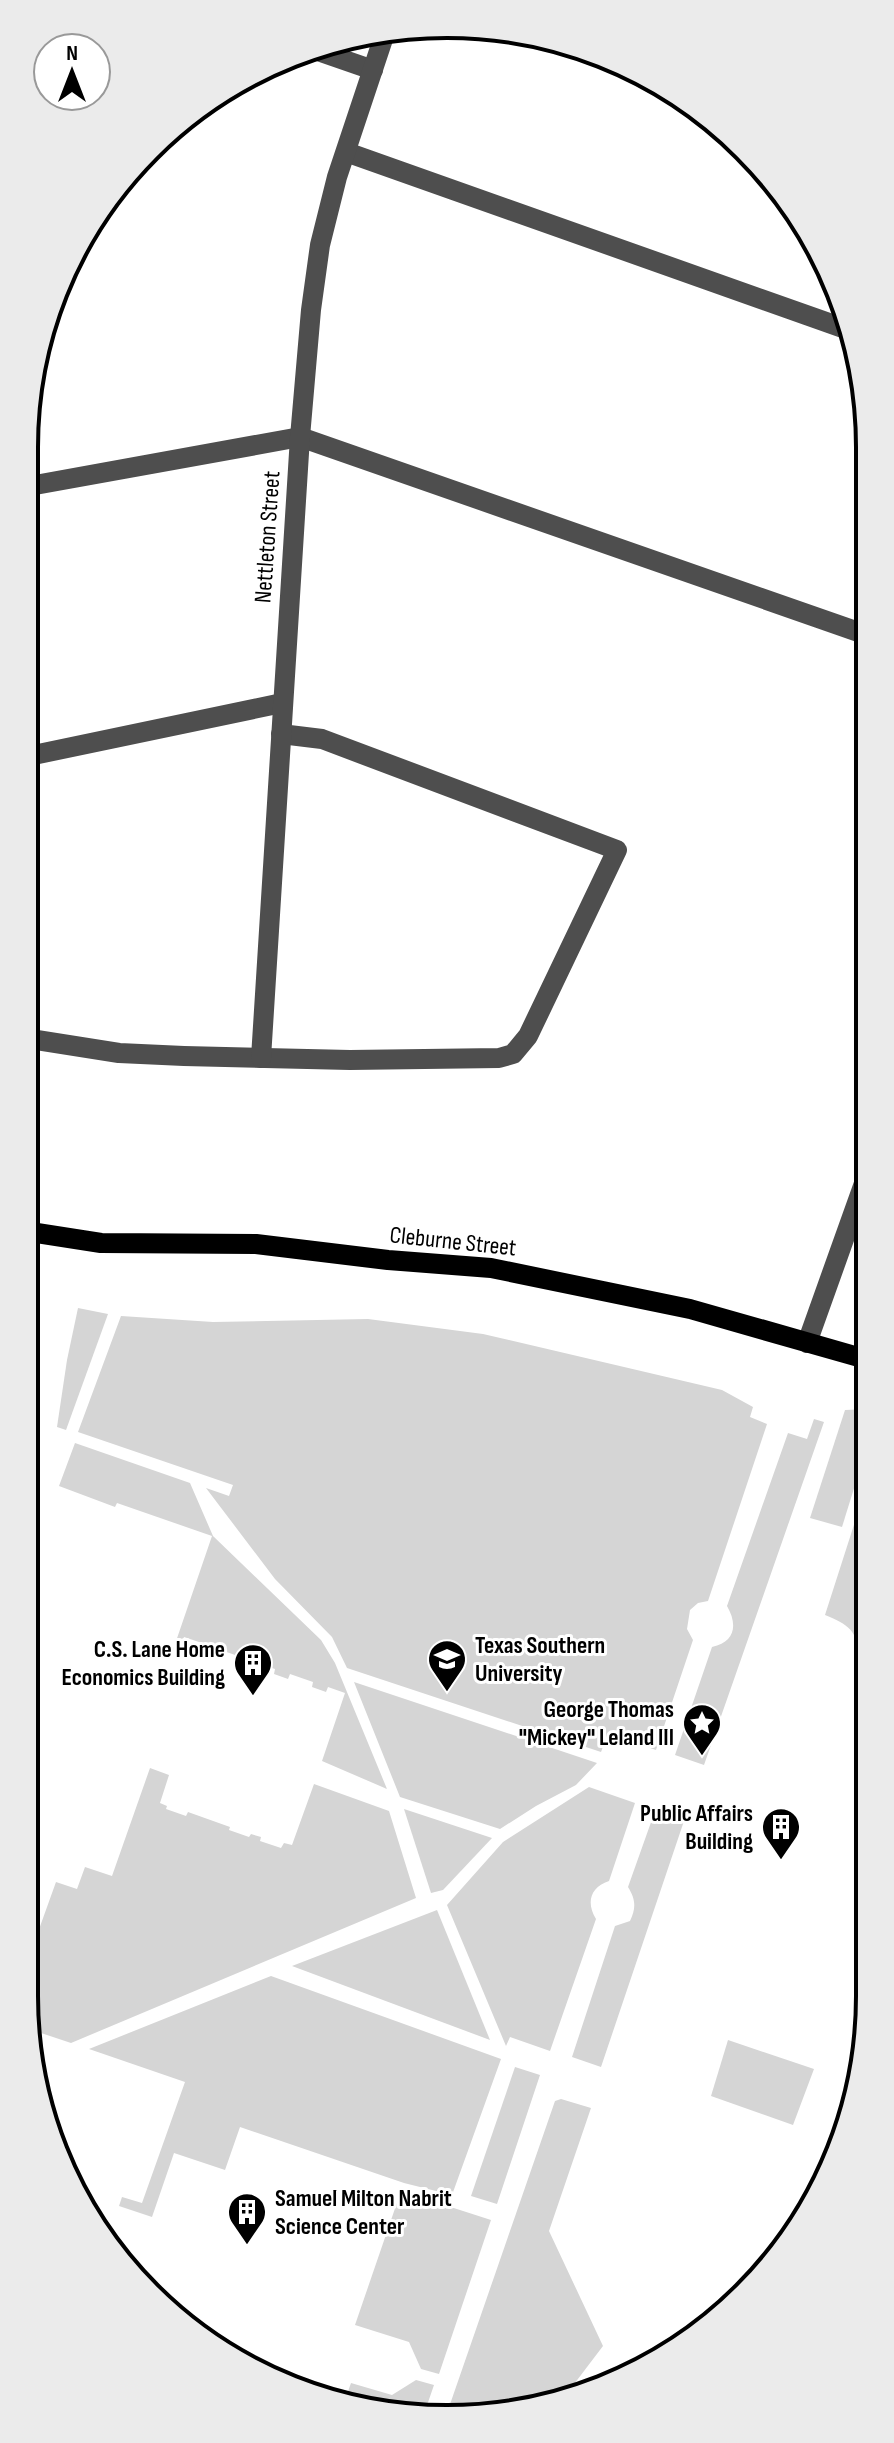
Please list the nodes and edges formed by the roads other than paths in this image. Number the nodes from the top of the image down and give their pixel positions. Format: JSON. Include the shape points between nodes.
{"nodes":[{"id":1,"x":382,"y":43,"type":"edge"},
{"id":2,"x":331,"y":55,"type":"edge"},
{"id":3,"x":373,"y":70,"type":"junction"},
{"id":4,"x":346,"y":152,"type":"junction"},
{"id":5,"x":837,"y":326,"type":"edge"},
{"id":6,"x":300,"y":437,"type":"junction"},
{"id":7,"x":38,"y":484,"type":"edge"},
{"id":8,"x":856,"y":631,"type":"edge"},
{"id":9,"x":282,"y":703,"type":"junction"},
{"id":10,"x":281,"y":734,"type":"junction"},
{"id":11,"x":38,"y":754,"type":"edge"},
{"id":12,"x":38,"y":1040,"type":"edge"},
{"id":13,"x":261,"y":1058,"type":"junction"},
{"id":14,"x":856,"y":1206,"type":"edge"},
{"id":15,"x":38,"y":1233,"type":"edge"},
{"id":16,"x":807,"y":1343,"type":"junction"},
{"id":17,"x":856,"y":1356,"type":"edge"}],
"edges":[{"from":1,"to":3,"type":"street","name":"Nettleton Street"},
{"from":2,"to":3,"type":"street"},
{"from":3,"to":4,"type":"street","name":"Nettleton Street"},
{"from":4,"to":5,"type":"street"},
{"from":4,"to":6,"type":"street","name":"Nettleton Street","via":[[320,245]]},
{"from":6,"to":7,"type":"street"},
{"from":6,"to":8,"type":"street"},
{"from":6,"to":9,"type":"street","name":"Nettleton Street"},
{"from":9,"to":10,"type":"street","name":"Nettleton Street"},
{"from":9,"to":11,"type":"street"},
{"from":10,"to":13,"type":"street","name":"Nettleton Street"},
{"from":10,"to":13,"type":"street","via":[[322,739],[617,850],[528,1036],[513,1054]]},
{"from":12,"to":13,"type":"street","via":[[119,1053]]},
{"from":14,"to":16,"type":"street"},
{"from":15,"to":16,"type":"main road","name":"Cleburne Street","via":[[101,1243],[256,1244],[491,1268],[690,1309]]},
{"from":16,"to":17,"type":"main road","name":"Cleburne Street"}]}
